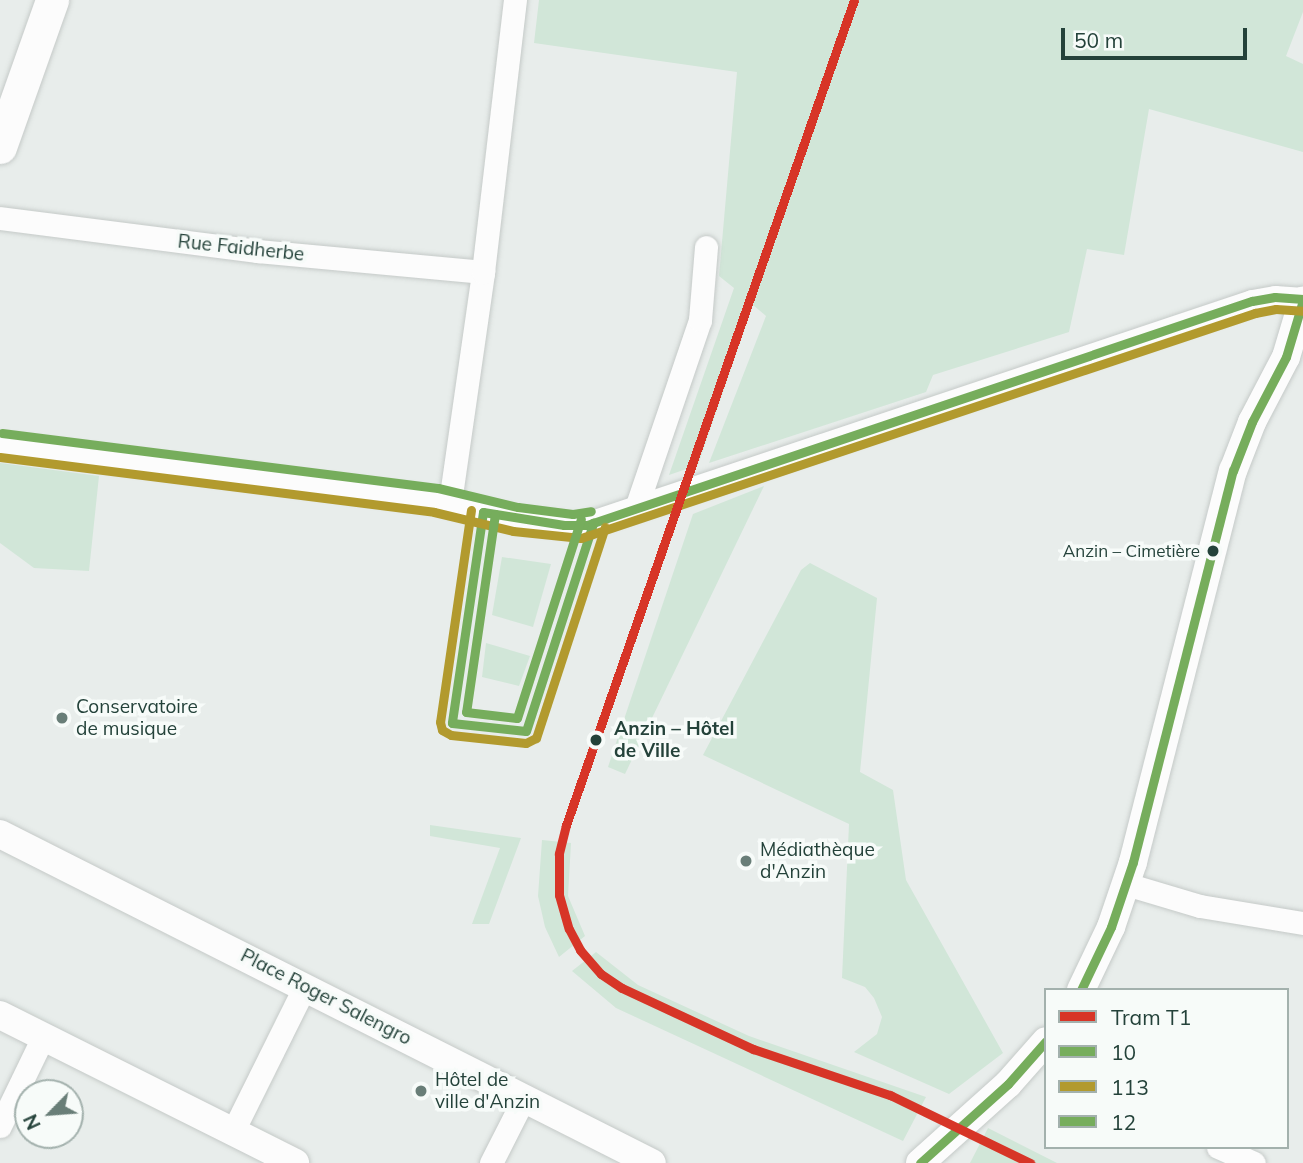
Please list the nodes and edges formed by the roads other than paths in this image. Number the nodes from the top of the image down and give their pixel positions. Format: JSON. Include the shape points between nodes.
{"nodes":[{"id":1,"x":30,"y":0,"type":"edge"},
{"id":2,"x":52,"y":0,"type":"edge"},
{"id":3,"x":515,"y":0,"type":"edge"},
{"id":4,"x":0,"y":84,"type":"edge"},
{"id":5,"x":0,"y":148,"type":"edge"},
{"id":6,"x":0,"y":218,"type":"edge"},
{"id":7,"x":706,"y":247,"type":"dead end"},
{"id":8,"x":483,"y":272,"type":"junction"},
{"id":9,"x":1303,"y":300,"type":"edge"},
{"id":10,"x":0,"y":445,"type":"edge"},
{"id":11,"x":450,"y":502,"type":"junction"},
{"id":12,"x":636,"y":508,"type":"junction"},
{"id":13,"x":0,"y":834,"type":"edge"},
{"id":14,"x":1126,"y":884,"type":"junction"},
{"id":15,"x":1303,"y":923,"type":"edge"},
{"id":16,"x":305,"y":986,"type":"junction"},
{"id":17,"x":1082,"y":988,"type":"edge"},
{"id":18,"x":0,"y":1015,"type":"edge"},
{"id":19,"x":43,"y":1037,"type":"junction"},
{"id":20,"x":1044,"y":1047,"type":"edge"},
{"id":21,"x":1037,"y":1067,"type":"edge"},
{"id":22,"x":524,"y":1098,"type":"junction"},
{"id":23,"x":0,"y":1126,"type":"edge"},
{"id":24,"x":232,"y":1133,"type":"junction"},
{"id":25,"x":1222,"y":1149,"type":"edge"},
{"id":26,"x":295,"y":1163,"type":"edge"},
{"id":27,"x":491,"y":1163,"type":"edge"},
{"id":28,"x":652,"y":1163,"type":"edge"},
{"id":29,"x":920,"y":1163,"type":"edge"},
{"id":30,"x":1254,"y":1163,"type":"edge"}],
"edges":[{"from":1,"to":4,"type":"main road"},
{"from":2,"to":5,"type":"main road"},
{"from":3,"to":8,"type":"street"},
{"from":6,"to":8,"type":"street","name":"Rue Faidherbe","via":[[258,251]]},
{"from":7,"to":12,"type":"street","via":[[700,320]]},
{"from":8,"to":11,"type":"street"},
{"from":9,"to":12,"type":"street","via":[[1275,297],[1252,301]]},
{"from":9,"to":14,"type":"street","via":[[1286,357],[1233,471]]},
{"from":10,"to":11,"type":"street"},
{"from":11,"to":12,"type":"street","via":[[504,517],[573,526]]},
{"from":13,"to":16,"type":"street","name":"Place Roger Salengro"},
{"from":14,"to":15,"type":"street","via":[[1191,904]]},
{"from":14,"to":17,"type":"street"},
{"from":16,"to":22,"type":"street","name":"Place Roger Salengro"},
{"from":16,"to":24,"type":"street"},
{"from":18,"to":19,"type":"street"},
{"from":19,"to":23,"type":"street"},
{"from":19,"to":24,"type":"street"},
{"from":20,"to":21,"type":"street"},
{"from":21,"to":29,"type":"street","via":[[1008,1084]]},
{"from":22,"to":27,"type":"street"},
{"from":22,"to":28,"type":"street","name":"Place Roger Salengro"},
{"from":24,"to":26,"type":"street"},
{"from":25,"to":30,"type":"street"}]}
